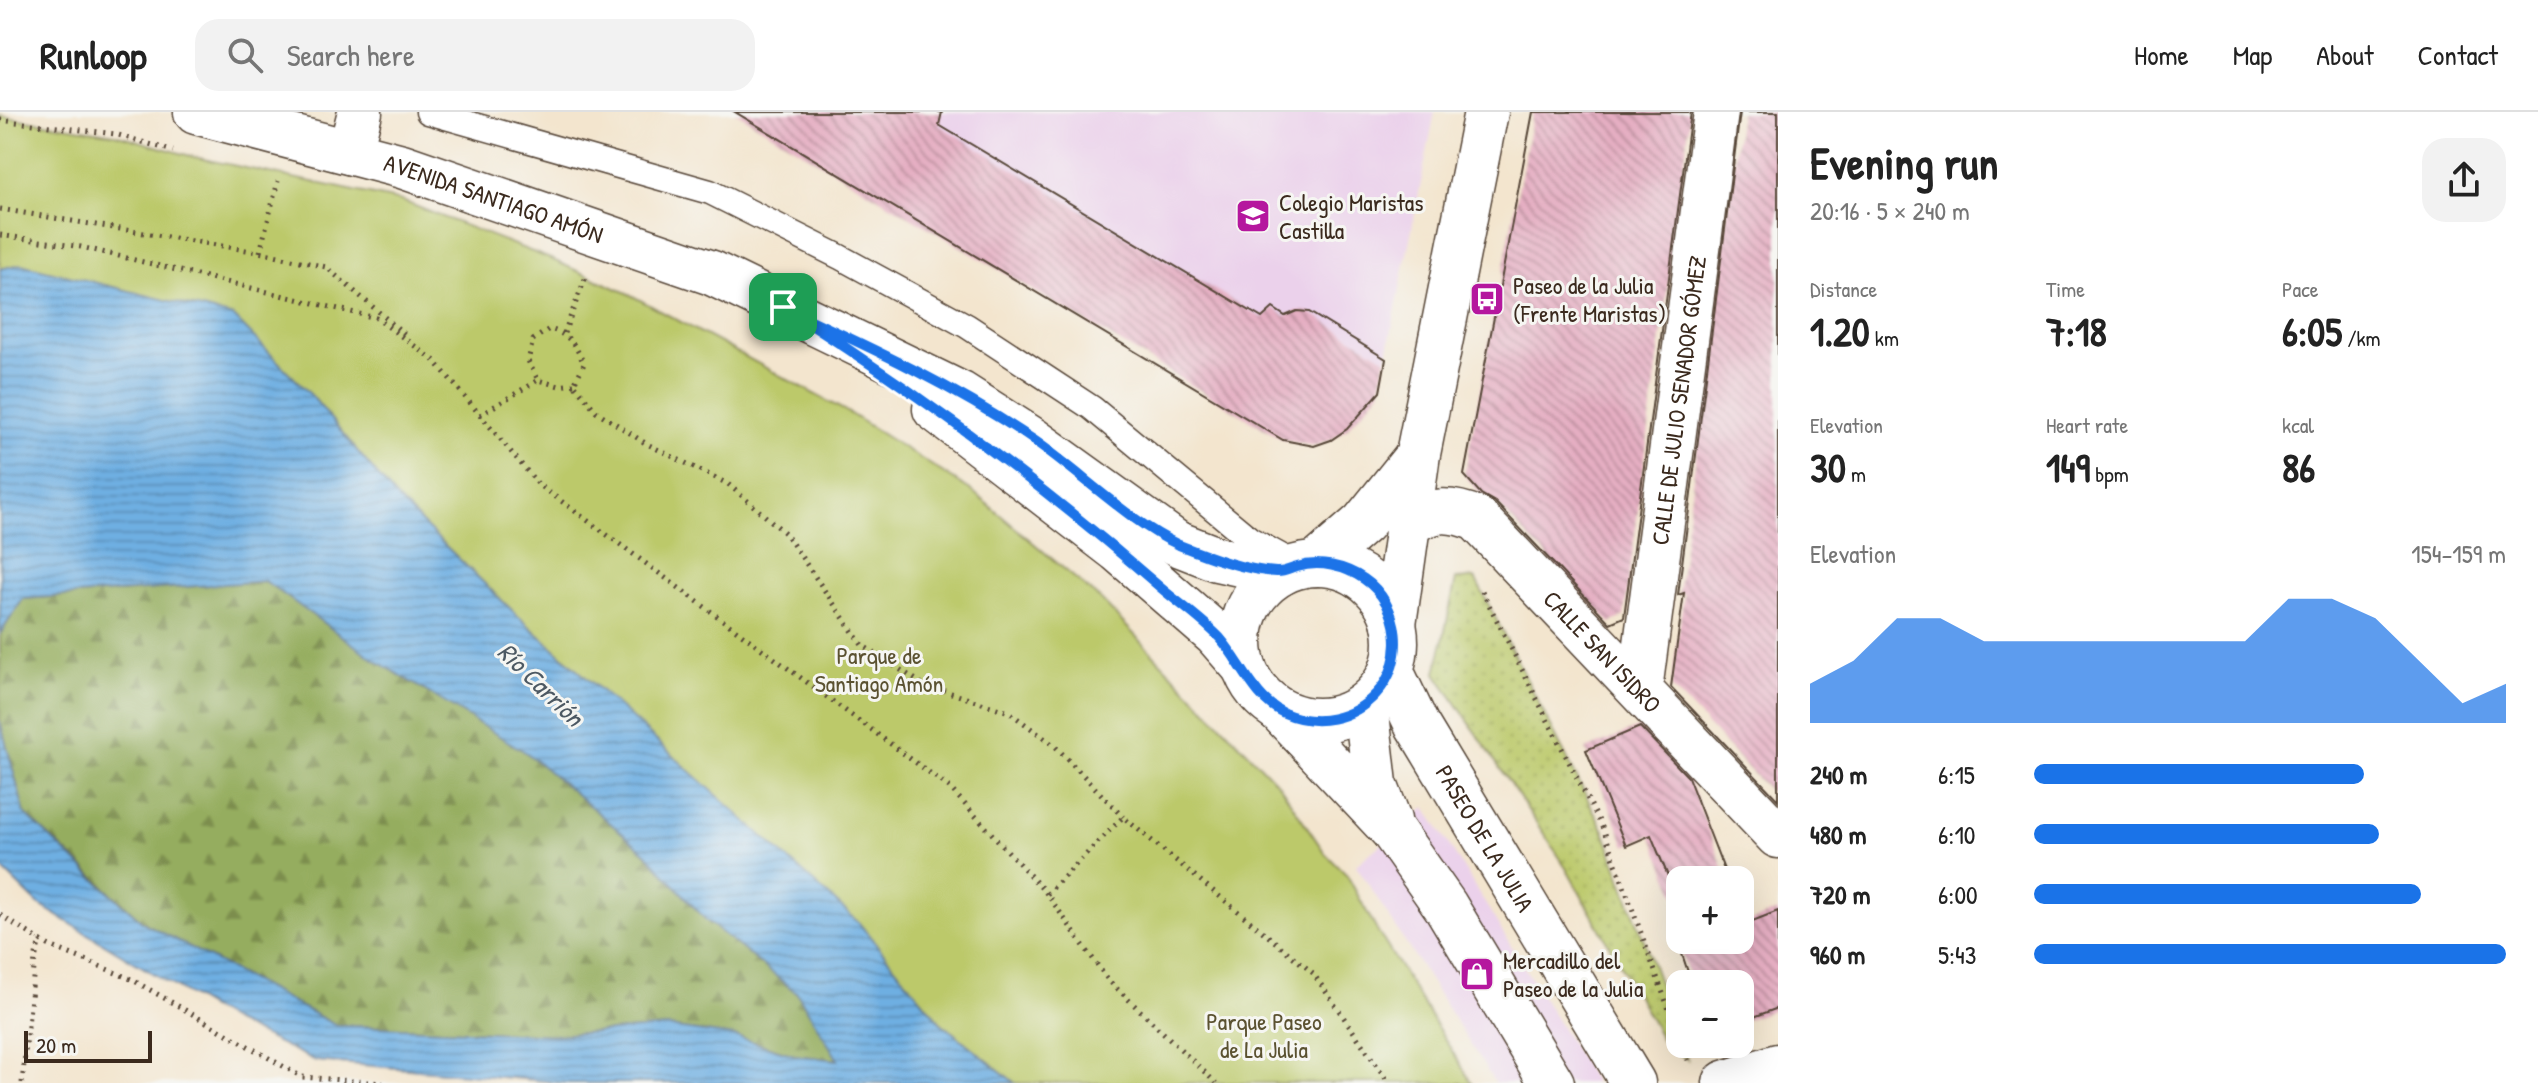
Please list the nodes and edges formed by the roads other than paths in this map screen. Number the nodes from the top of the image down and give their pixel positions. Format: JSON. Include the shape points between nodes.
{"nodes":[{"id":1,"x":196,"y":112,"type":"edge"},
{"id":2,"x":428,"y":112,"type":"edge"},
{"id":3,"x":1486,"y":112,"type":"edge"},
{"id":4,"x":1716,"y":112,"type":"edge"},
{"id":5,"x":355,"y":132,"type":"edge"},
{"id":6,"x":783,"y":307,"type":"junction"},
{"id":7,"x":1418,"y":454,"type":"junction"},
{"id":8,"x":1409,"y":523,"type":"junction"},
{"id":9,"x":1299,"y":568,"type":"junction"},
{"id":10,"x":1394,"y":624,"type":"junction"},
{"id":11,"x":1244,"y":667,"type":"junction"},
{"id":12,"x":1378,"y":688,"type":"junction"},
{"id":13,"x":1640,"y":690,"type":"junction"},
{"id":14,"x":1281,"y":712,"type":"junction"},
{"id":15,"x":1392,"y":830,"type":"junction"},
{"id":16,"x":1778,"y":836,"type":"edge"},
{"id":17,"x":1778,"y":1066,"type":"edge"},
{"id":18,"x":1552,"y":1083,"type":"edge"},
{"id":19,"x":1633,"y":1083,"type":"edge"},
{"id":20,"x":1725,"y":1083,"type":"edge"}],
"edges":[{"from":1,"to":5,"type":"street","name":"AVENIDA SANTIAGO AMÓN"},
{"from":2,"to":9,"type":"lane","via":[[710,192],[840,257],[967,326],[1092,408],[1250,539]]},
{"from":3,"to":7,"type":"street"},
{"from":4,"to":13,"type":"street","name":"CALLE DE JULIO SENADOR GÓMEZ"},
{"from":5,"to":6,"type":"street","name":"AVENIDA SANTIAGO AMÓN","via":[[402,166],[712,273]]},
{"from":6,"to":9,"type":"street","name":"AVENIDA SANTIAGO AMÓN","via":[[961,394],[1176,543],[1217,559]]},
{"from":6,"to":11,"type":"street","name":"AVENIDA SANTIAGO AMÓN","via":[[875,365],[1118,550],[1216,635]]},
{"from":7,"to":8,"type":"street"},
{"from":7,"to":9,"type":"street","via":[[1363,523]]},
{"from":8,"to":10,"type":"street"},
{"from":8,"to":13,"type":"street","name":"CALLE SAN ISIDRO","via":[[1429,511],[1453,509],[1477,519]]},
{"from":9,"to":10,"type":"street","via":[[1342,568],[1366,580],[1384,599]]},
{"from":9,"to":11,"type":"street","via":[[1260,591],[1245,613],[1240,640]]},
{"from":10,"to":12,"type":"street","via":[[1397,648]]},
{"from":11,"to":14,"type":"street","via":[[1265,700]]},
{"from":12,"to":14,"type":"street","via":[[1346,716],[1303,719]]},
{"from":12,"to":15,"type":"street","via":[[1375,784]]},
{"from":12,"to":19,"type":"street","name":"PASEO DE LA JULIA","via":[[1417,725]]},
{"from":13,"to":16,"type":"street","name":"CALLE SAN ISIDRO"},
{"from":14,"to":15,"type":"street"},
{"from":15,"to":18,"type":"street","via":[[1446,907]]},
{"from":17,"to":20,"type":"street"}]}
